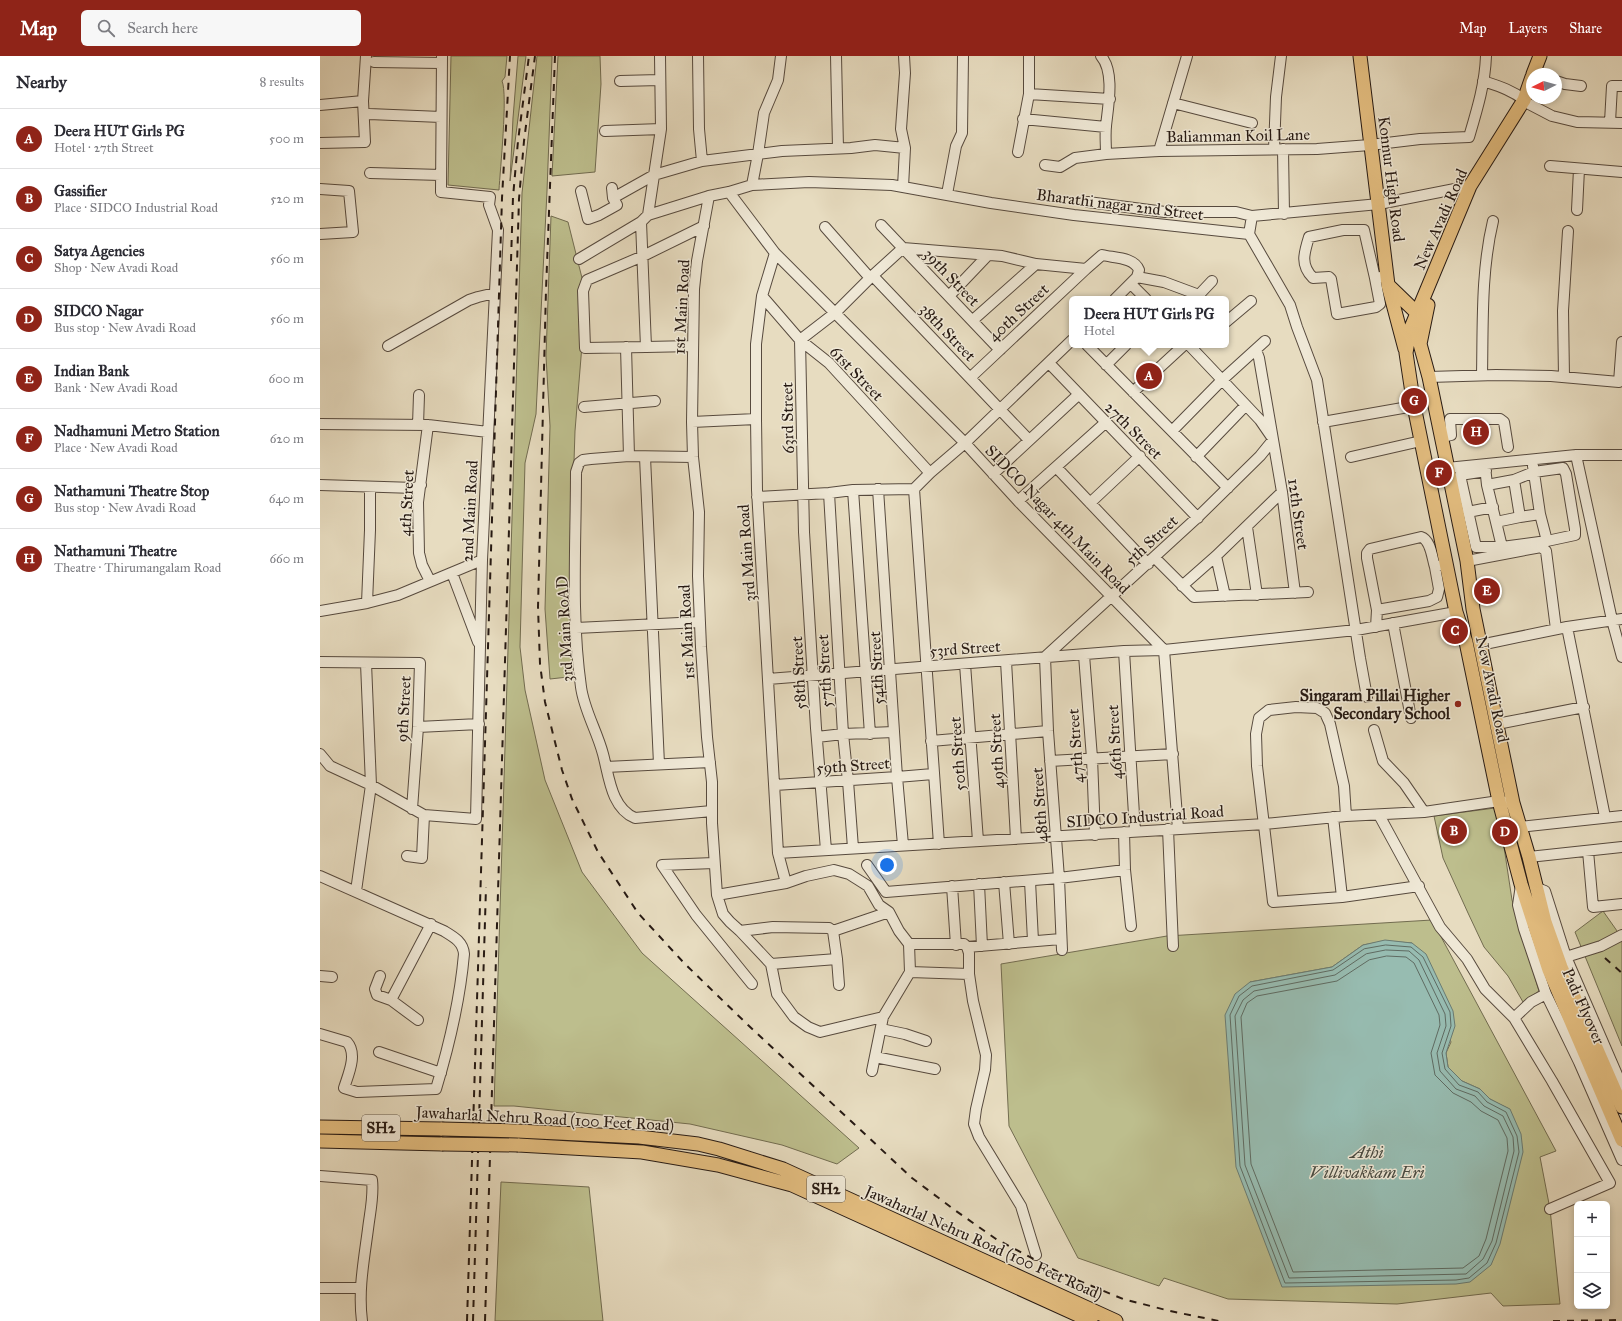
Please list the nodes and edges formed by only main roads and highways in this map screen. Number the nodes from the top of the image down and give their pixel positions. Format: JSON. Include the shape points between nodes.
{"nodes":[{"id":1,"x":1360,"y":56,"type":"edge"},
{"id":2,"x":1540,"y":56,"type":"edge"},
{"id":3,"x":1546,"y":56,"type":"edge"},
{"id":4,"x":1535,"y":68,"type":"edge"},
{"id":5,"x":1541,"y":68,"type":"edge"},
{"id":6,"x":1526,"y":103,"type":"edge"},
{"id":7,"x":1526,"y":103,"type":"edge"},
{"id":8,"x":1383,"y":279,"type":"junction"},
{"id":9,"x":1421,"y":316,"type":"junction"},
{"id":10,"x":1411,"y":347,"type":"junction"},
{"id":11,"x":1521,"y":884,"type":"joint"},
{"id":12,"x":1537,"y":888,"type":"joint"},
{"id":13,"x":1534,"y":906,"type":"junction"},
{"id":14,"x":1622,"y":1107,"type":"edge"},
{"id":15,"x":320,"y":1127,"type":"edge"},
{"id":16,"x":1622,"y":1140,"type":"edge"},
{"id":17,"x":320,"y":1141,"type":"edge"},
{"id":18,"x":1090,"y":1321,"type":"edge"},
{"id":19,"x":1116,"y":1321,"type":"edge"}],
"edges":[{"from":1,"to":8,"type":"main road","name":"Konnur High Road","via":[[1379,204]]},
{"from":2,"to":4,"type":"main road"},
{"from":3,"to":5,"type":"main road"},
{"from":6,"to":9,"type":"main road","name":"New Avadi Road","via":[[1470,186]]},
{"from":7,"to":9,"type":"main road","name":"New Avadi Road","via":[[1477,187],[1439,282]]},
{"from":8,"to":9,"type":"main road"},
{"from":8,"to":10,"type":"main road","name":"Konnur High Road"},
{"from":9,"to":10,"type":"main road","name":"New Avadi Road"},
{"from":10,"to":11,"type":"main road","name":"New Avadi Road","via":[[1414,406],[1441,565],[1466,642],[1499,801]]},
{"from":10,"to":12,"type":"main road","name":"New Avadi Road","via":[[1429,377],[1513,803]]},
{"from":11,"to":13,"type":"main road","name":"Padi Flyover"},
{"from":12,"to":13,"type":"main road","name":"Padi Flyover"},
{"from":13,"to":14,"type":"main road","name":"Padi Flyover"},
{"from":13,"to":16,"type":"main road","name":"Padi Flyover","via":[[1549,970]]},
{"from":15,"to":19,"type":"main road","name":"Jawaharlal Nehru Road (100 Feet Road)","number":"SH2","bridge":true,"via":[[517,1131],[639,1137],[698,1144],[783,1169]]},
{"from":17,"to":18,"type":"main road","name":"Jawaharlal Nehru Road (100 Feet Road)","number":"SH2","bridge":true,"via":[[518,1145],[642,1152],[718,1165],[792,1185]]}]}
